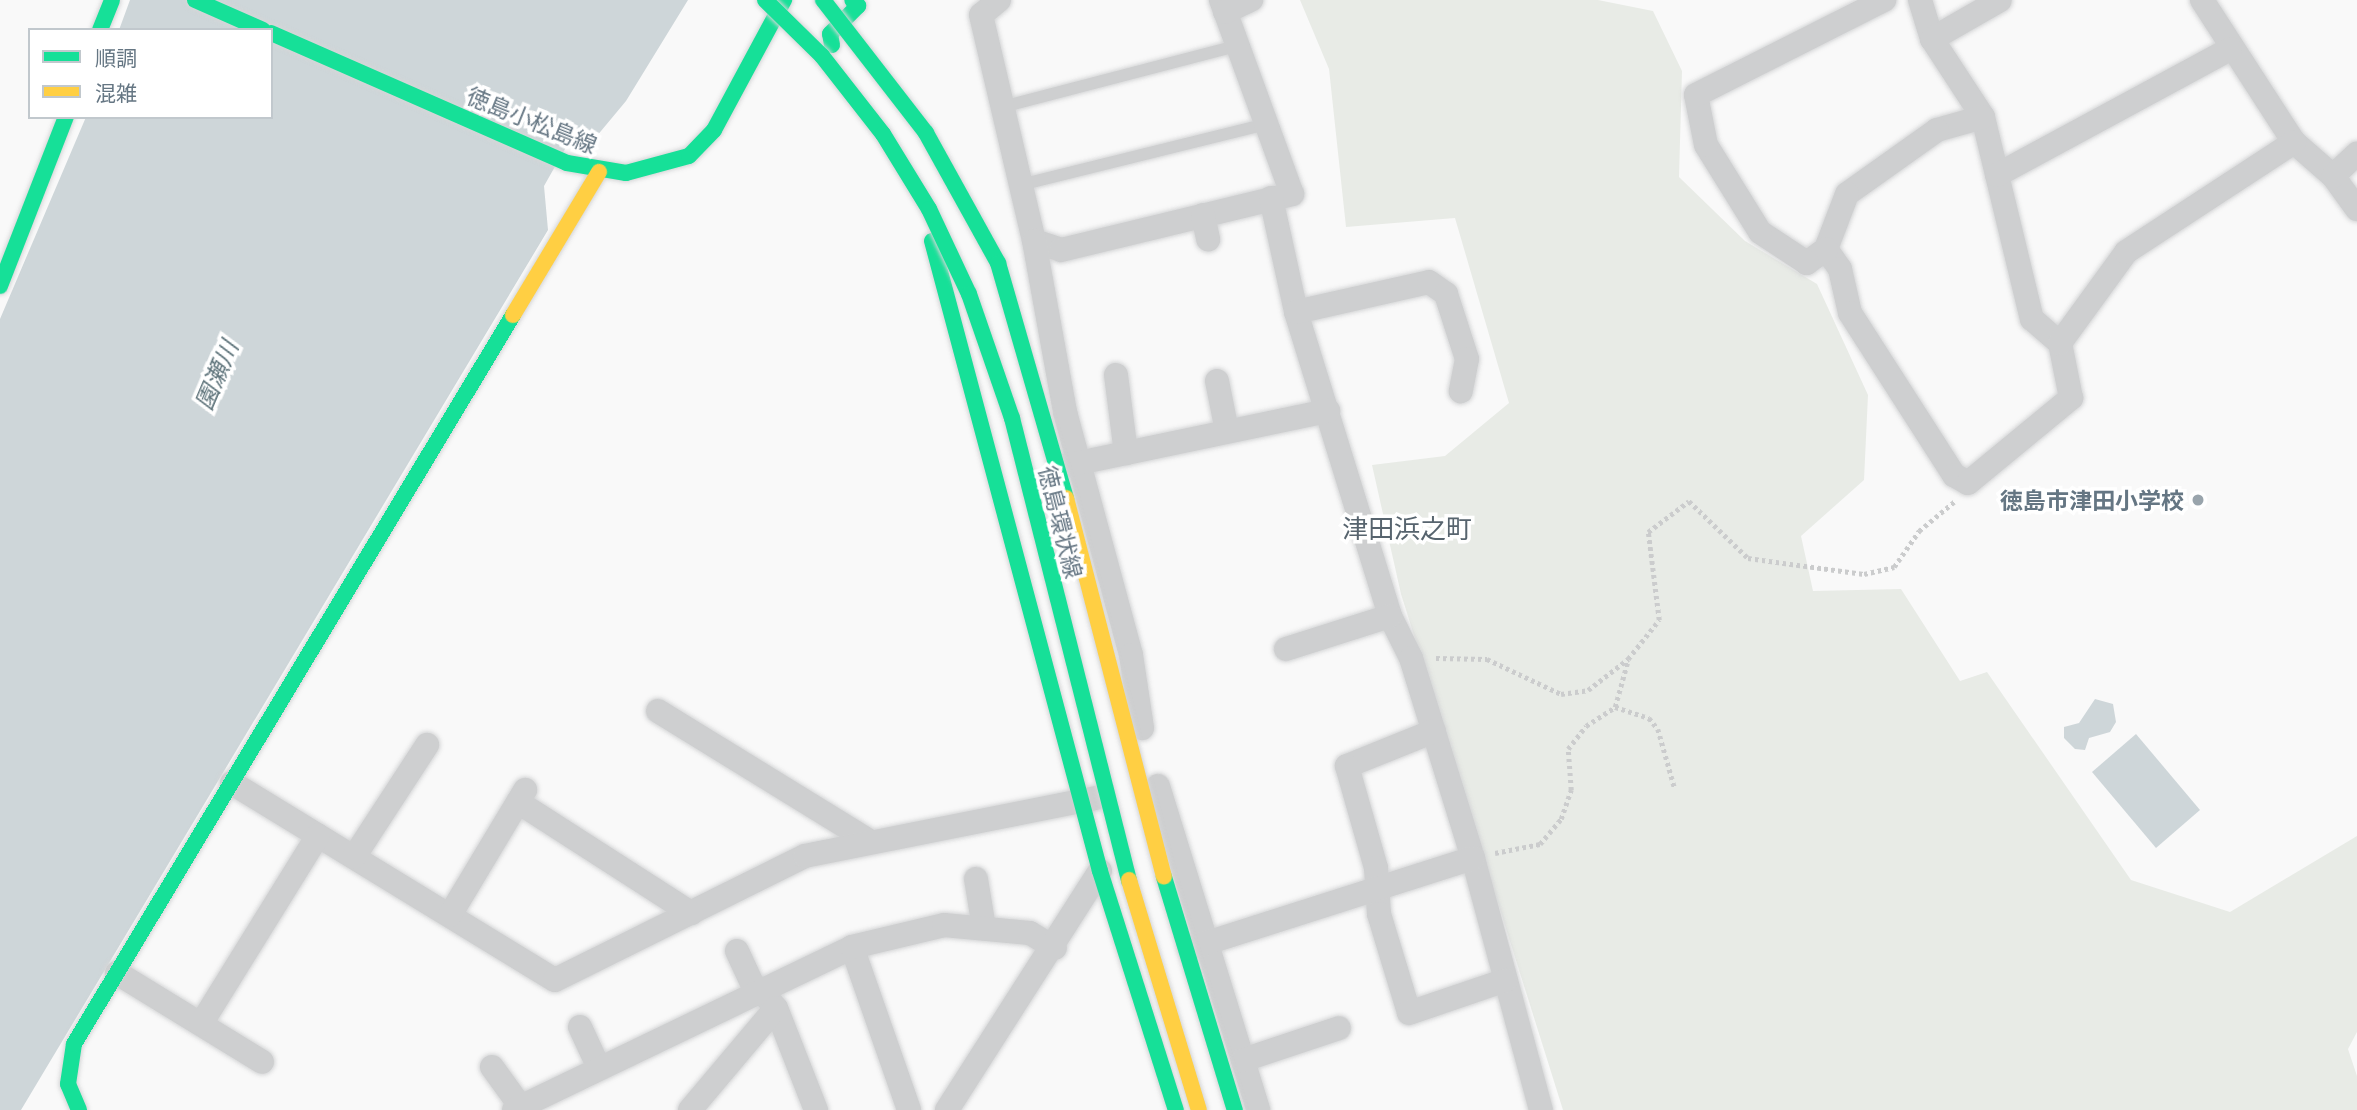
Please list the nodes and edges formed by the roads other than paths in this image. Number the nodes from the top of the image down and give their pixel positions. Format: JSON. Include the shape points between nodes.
{"nodes":[{"id":1,"x":112,"y":0,"type":"edge"},
{"id":2,"x":195,"y":0,"type":"edge"},
{"id":3,"x":765,"y":0,"type":"edge"},
{"id":4,"x":784,"y":0,"type":"edge"},
{"id":5,"x":823,"y":0,"type":"edge"},
{"id":6,"x":852,"y":0,"type":"edge"},
{"id":7,"x":999,"y":0,"type":"edge"},
{"id":8,"x":1251,"y":0,"type":"edge"},
{"id":9,"x":1884,"y":0,"type":"edge"},
{"id":10,"x":1920,"y":0,"type":"edge"},
{"id":11,"x":2000,"y":0,"type":"edge"},
{"id":12,"x":2202,"y":0,"type":"edge"},
{"id":13,"x":1223,"y":6,"type":"edge"},
{"id":14,"x":101,"y":28,"type":"edge"},
{"id":15,"x":258,"y":28,"type":"edge"},
{"id":16,"x":273,"y":34,"type":"edge"},
{"id":17,"x":1932,"y":39,"type":"junction"},
{"id":18,"x":1237,"y":46,"type":"junction"},
{"id":19,"x":2230,"y":49,"type":"junction"},
{"id":20,"x":1002,"y":107,"type":"junction"},
{"id":21,"x":1983,"y":117,"type":"junction"},
{"id":22,"x":65,"y":119,"type":"edge"},
{"id":23,"x":1266,"y":124,"type":"junction"},
{"id":24,"x":2294,"y":142,"type":"junction"},
{"id":25,"x":2357,"y":155,"type":"edge"},
{"id":26,"x":599,"y":172,"type":"junction"},
{"id":27,"x":1997,"y":175,"type":"junction"},
{"id":28,"x":2333,"y":176,"type":"junction"},
{"id":29,"x":1020,"y":185,"type":"junction"},
{"id":30,"x":1271,"y":198,"type":"junction"},
{"id":31,"x":2357,"y":209,"type":"edge"},
{"id":32,"x":1034,"y":242,"type":"junction"},
{"id":33,"x":1826,"y":249,"type":"junction"},
{"id":34,"x":0,"y":286,"type":"edge"},
{"id":35,"x":1296,"y":312,"type":"junction"},
{"id":36,"x":2060,"y":343,"type":"junction"},
{"id":37,"x":1116,"y":375,"type":"dead end"},
{"id":38,"x":1217,"y":381,"type":"dead end"},
{"id":39,"x":1461,"y":391,"type":"dead end"},
{"id":40,"x":1328,"y":411,"type":"junction"},
{"id":41,"x":1227,"y":431,"type":"junction"},
{"id":42,"x":1126,"y":453,"type":"junction"},
{"id":43,"x":1078,"y":463,"type":"junction"},
{"id":44,"x":1000,"y":480,"type":"junction"},
{"id":45,"x":1390,"y":616,"type":"junction"},
{"id":46,"x":1286,"y":649,"type":"dead end"},
{"id":47,"x":658,"y":711,"type":"dead end"},
{"id":48,"x":1434,"y":731,"type":"junction"},
{"id":49,"x":427,"y":745,"type":"dead end"},
{"id":50,"x":232,"y":783,"type":"junction"},
{"id":51,"x":1157,"y":783,"type":"junction"},
{"id":52,"x":1082,"y":801,"type":"junction"},
{"id":53,"x":318,"y":835,"type":"junction"},
{"id":54,"x":869,"y":841,"type":"junction"},
{"id":55,"x":354,"y":857,"type":"junction"},
{"id":56,"x":1474,"y":858,"type":"junction"},
{"id":57,"x":1100,"y":871,"type":"junction"},
{"id":58,"x":976,"y":878,"type":"dead end"},
{"id":59,"x":1377,"y":888,"type":"junction"},
{"id":60,"x":691,"y":913,"type":"junction"},
{"id":61,"x":450,"y":915,"type":"junction"},
{"id":62,"x":984,"y":928,"type":"junction"},
{"id":63,"x":1206,"y":942,"type":"junction"},
{"id":64,"x":852,"y":947,"type":"junction"},
{"id":65,"x":1055,"y":948,"type":"junction"},
{"id":66,"x":737,"y":950,"type":"dead end"},
{"id":67,"x":1131,"y":970,"type":"junction"},
{"id":68,"x":117,"y":972,"type":"junction"},
{"id":69,"x":1506,"y":980,"type":"junction"},
{"id":70,"x":757,"y":989,"type":"junction"},
{"id":71,"x":776,"y":1008,"type":"junction"},
{"id":72,"x":201,"y":1024,"type":"junction"},
{"id":73,"x":580,"y":1027,"type":"dead end"},
{"id":74,"x":1339,"y":1028,"type":"dead end"},
{"id":75,"x":1243,"y":1060,"type":"junction"},
{"id":76,"x":262,"y":1062,"type":"dead end"},
{"id":77,"x":492,"y":1068,"type":"dead end"},
{"id":78,"x":599,"y":1068,"type":"junction"},
{"id":79,"x":527,"y":1107,"type":"edge"},
{"id":80,"x":79,"y":1110,"type":"edge"},
{"id":81,"x":690,"y":1110,"type":"edge"},
{"id":82,"x":816,"y":1110,"type":"edge"},
{"id":83,"x":909,"y":1110,"type":"edge"},
{"id":84,"x":947,"y":1110,"type":"edge"},
{"id":85,"x":1176,"y":1110,"type":"edge"},
{"id":86,"x":1199,"y":1110,"type":"edge"},
{"id":87,"x":1235,"y":1110,"type":"edge"},
{"id":88,"x":1258,"y":1110,"type":"edge"},
{"id":89,"x":1541,"y":1110,"type":"edge"}],
"edges":[{"from":1,"to":14,"type":"main road"},
{"from":2,"to":15,"type":"main road"},
{"from":3,"to":86,"type":"main road","name":"徳島環状線","bridge":true,"via":[[822,56],[883,134],[929,209],[969,294],[1012,418],[1133,894]]},
{"from":4,"to":26,"type":"main road","name":"徳島小松島線","via":[[714,130],[689,156],[654,169]]},
{"from":5,"to":87,"type":"main road","name":"徳島環状線","bridge":true,"via":[[926,133],[998,263],[1045,416],[1157,853]]},
{"from":6,"to":44,"type":"main road","via":[[858,6],[830,34],[846,106],[924,212]]},
{"from":7,"to":20,"type":"street","via":[[981,15]]},
{"from":8,"to":13,"type":"street"},
{"from":9,"to":33,"type":"street","via":[[1696,94],[1706,145],[1760,232],[1807,263]]},
{"from":10,"to":17,"type":"street"},
{"from":11,"to":17,"type":"street"},
{"from":12,"to":19,"type":"street"},
{"from":13,"to":18,"type":"street"},
{"from":16,"to":26,"type":"main road","name":"徳島小松島線","via":[[567,163]]},
{"from":17,"to":21,"type":"street"},
{"from":18,"to":20,"type":"lane"},
{"from":18,"to":23,"type":"street"},
{"from":19,"to":24,"type":"street"},
{"from":19,"to":27,"type":"street"},
{"from":20,"to":29,"type":"street"},
{"from":21,"to":27,"type":"street"},
{"from":21,"to":33,"type":"street","via":[[1937,130],[1847,194]]},
{"from":22,"to":34,"type":"main road"},
{"from":23,"to":29,"type":"lane"},
{"from":23,"to":30,"type":"street","via":[[1292,194]]},
{"from":24,"to":28,"type":"street"},
{"from":24,"to":36,"type":"street","via":[[2126,252]]},
{"from":25,"to":28,"type":"street"},
{"from":26,"to":50,"type":"main road"},
{"from":27,"to":36,"type":"street","via":[[2032,319]]},
{"from":28,"to":31,"type":"street"},
{"from":29,"to":32,"type":"street"},
{"from":30,"to":32,"type":"street","via":[[1205,227],[1061,250]]},
{"from":30,"to":35,"type":"street"},
{"from":32,"to":43,"type":"street"},
{"from":33,"to":36,"type":"street","via":[[1840,269],[1850,313],[1954,474],[1968,483],[2071,398]]},
{"from":35,"to":39,"type":"street","via":[[1429,282],[1446,294],[1467,359]]},
{"from":35,"to":40,"type":"street"},
{"from":37,"to":42,"type":"street"},
{"from":38,"to":41,"type":"street"},
{"from":40,"to":41,"type":"street"},
{"from":40,"to":45,"type":"street"},
{"from":41,"to":42,"type":"street"},
{"from":42,"to":43,"type":"street"},
{"from":43,"to":44,"type":"street"},
{"from":43,"to":51,"type":"street","via":[[1131,655]]},
{"from":44,"to":52,"type":"main road"},
{"from":45,"to":46,"type":"street"},
{"from":45,"to":48,"type":"street","via":[[1411,658]]},
{"from":47,"to":54,"type":"street"},
{"from":48,"to":56,"type":"street"},
{"from":48,"to":59,"type":"street","via":[[1347,766]]},
{"from":49,"to":55,"type":"street"},
{"from":50,"to":53,"type":"street"},
{"from":50,"to":68,"type":"main road"},
{"from":51,"to":52,"type":"street"},
{"from":51,"to":63,"type":"street"},
{"from":52,"to":54,"type":"street"},
{"from":52,"to":57,"type":"main road"},
{"from":53,"to":55,"type":"street"},
{"from":53,"to":72,"type":"street"},
{"from":54,"to":60,"type":"street","via":[[806,856]]},
{"from":55,"to":61,"type":"street"},
{"from":56,"to":59,"type":"street"},
{"from":56,"to":69,"type":"street"},
{"from":57,"to":65,"type":"street"},
{"from":57,"to":67,"type":"main road"},
{"from":58,"to":62,"type":"street"},
{"from":59,"to":63,"type":"street"},
{"from":59,"to":69,"type":"street","via":[[1409,1013]]},
{"from":60,"to":61,"type":"street","via":[[555,980]]},
{"from":60,"to":61,"type":"street","via":[[522,795]]},
{"from":62,"to":64,"type":"street","via":[[944,925]]},
{"from":62,"to":65,"type":"street","via":[[1030,933]]},
{"from":63,"to":67,"type":"street"},
{"from":63,"to":75,"type":"street"},
{"from":64,"to":70,"type":"street"},
{"from":64,"to":83,"type":"street"},
{"from":65,"to":84,"type":"street"},
{"from":66,"to":70,"type":"street"},
{"from":67,"to":85,"type":"main road"},
{"from":68,"to":72,"type":"street"},
{"from":68,"to":80,"type":"main road","via":[[75,1044],[68,1084]]},
{"from":69,"to":89,"type":"street"},
{"from":70,"to":71,"type":"street"},
{"from":70,"to":78,"type":"street"},
{"from":71,"to":81,"type":"street"},
{"from":71,"to":82,"type":"street"},
{"from":72,"to":76,"type":"street"},
{"from":73,"to":78,"type":"street"},
{"from":74,"to":75,"type":"street"},
{"from":75,"to":88,"type":"street"},
{"from":77,"to":79,"type":"street"},
{"from":78,"to":79,"type":"street"}]}
